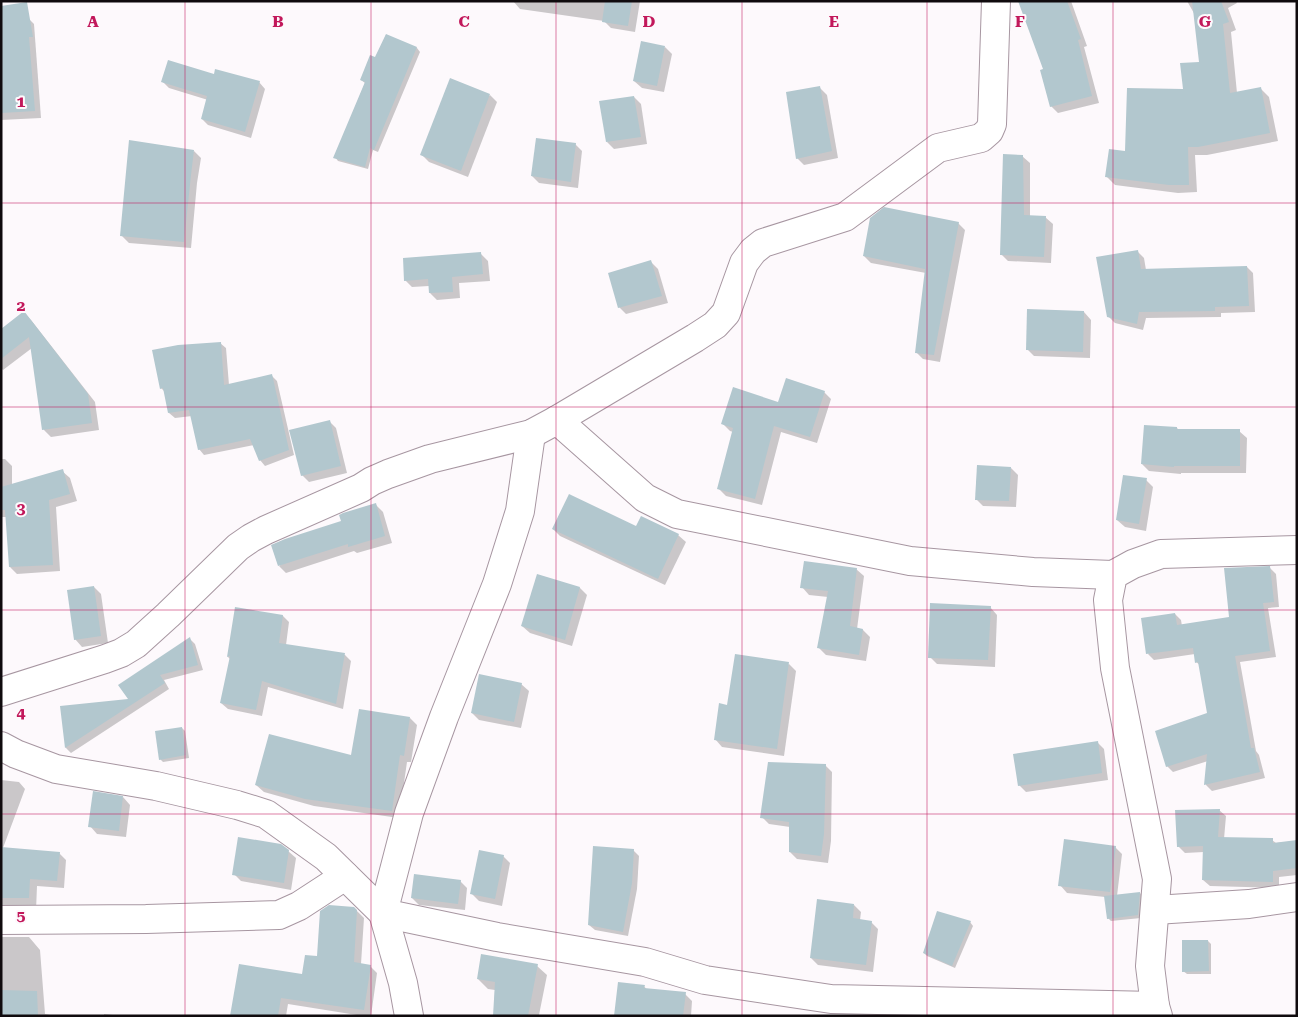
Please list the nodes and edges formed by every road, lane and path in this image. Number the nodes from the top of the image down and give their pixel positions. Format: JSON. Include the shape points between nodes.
{"nodes":[{"id":1,"x":996,"y":1,"type":"edge"},
{"id":2,"x":557,"y":420,"type":"junction"},
{"id":3,"x":531,"y":434,"type":"junction"},
{"id":4,"x":1297,"y":550,"type":"edge"},
{"id":5,"x":1113,"y":575,"type":"junction"},
{"id":6,"x":1,"y":692,"type":"edge"},
{"id":7,"x":1,"y":746,"type":"edge"},
{"id":8,"x":345,"y":876,"type":"junction"},
{"id":9,"x":1297,"y":897,"type":"edge"},
{"id":10,"x":1155,"y":910,"type":"junction"},
{"id":11,"x":383,"y":913,"type":"junction"},
{"id":12,"x":1,"y":920,"type":"edge"},
{"id":13,"x":1156,"y":1011,"type":"edge"},
{"id":14,"x":409,"y":1016,"type":"edge"}],
"edges":[{"from":1,"to":2,"type":"street","via":[[992,124],[989,131],[981,138],[938,148],[845,217],[762,243],[744,263],[726,313],[715,325]]},
{"from":2,"to":3,"type":"street"},
{"from":2,"to":5,"type":"street","via":[[645,498],[677,514],[910,561]]},
{"from":3,"to":6,"type":"street","via":[[388,474],[266,530],[238,547],[136,644],[106,659]]},
{"from":3,"to":11,"type":"street","via":[[520,511],[496,584],[409,813]]},
{"from":4,"to":5,"type":"street","via":[[1161,554]]},
{"from":5,"to":10,"type":"street","via":[[1108,600],[1115,668],[1157,879]]},
{"from":7,"to":8,"type":"street","via":[[56,769],[156,786],[266,814],[326,857]]},
{"from":8,"to":11,"type":"street"},
{"from":8,"to":12,"type":"street","via":[[279,915]]},
{"from":9,"to":10,"type":"street","via":[[1248,904]]},
{"from":10,"to":13,"type":"street","via":[[1150,966]]},
{"from":11,"to":13,"type":"street","via":[[497,937],[646,962],[705,980],[831,999]]},
{"from":11,"to":14,"type":"street"}]}
